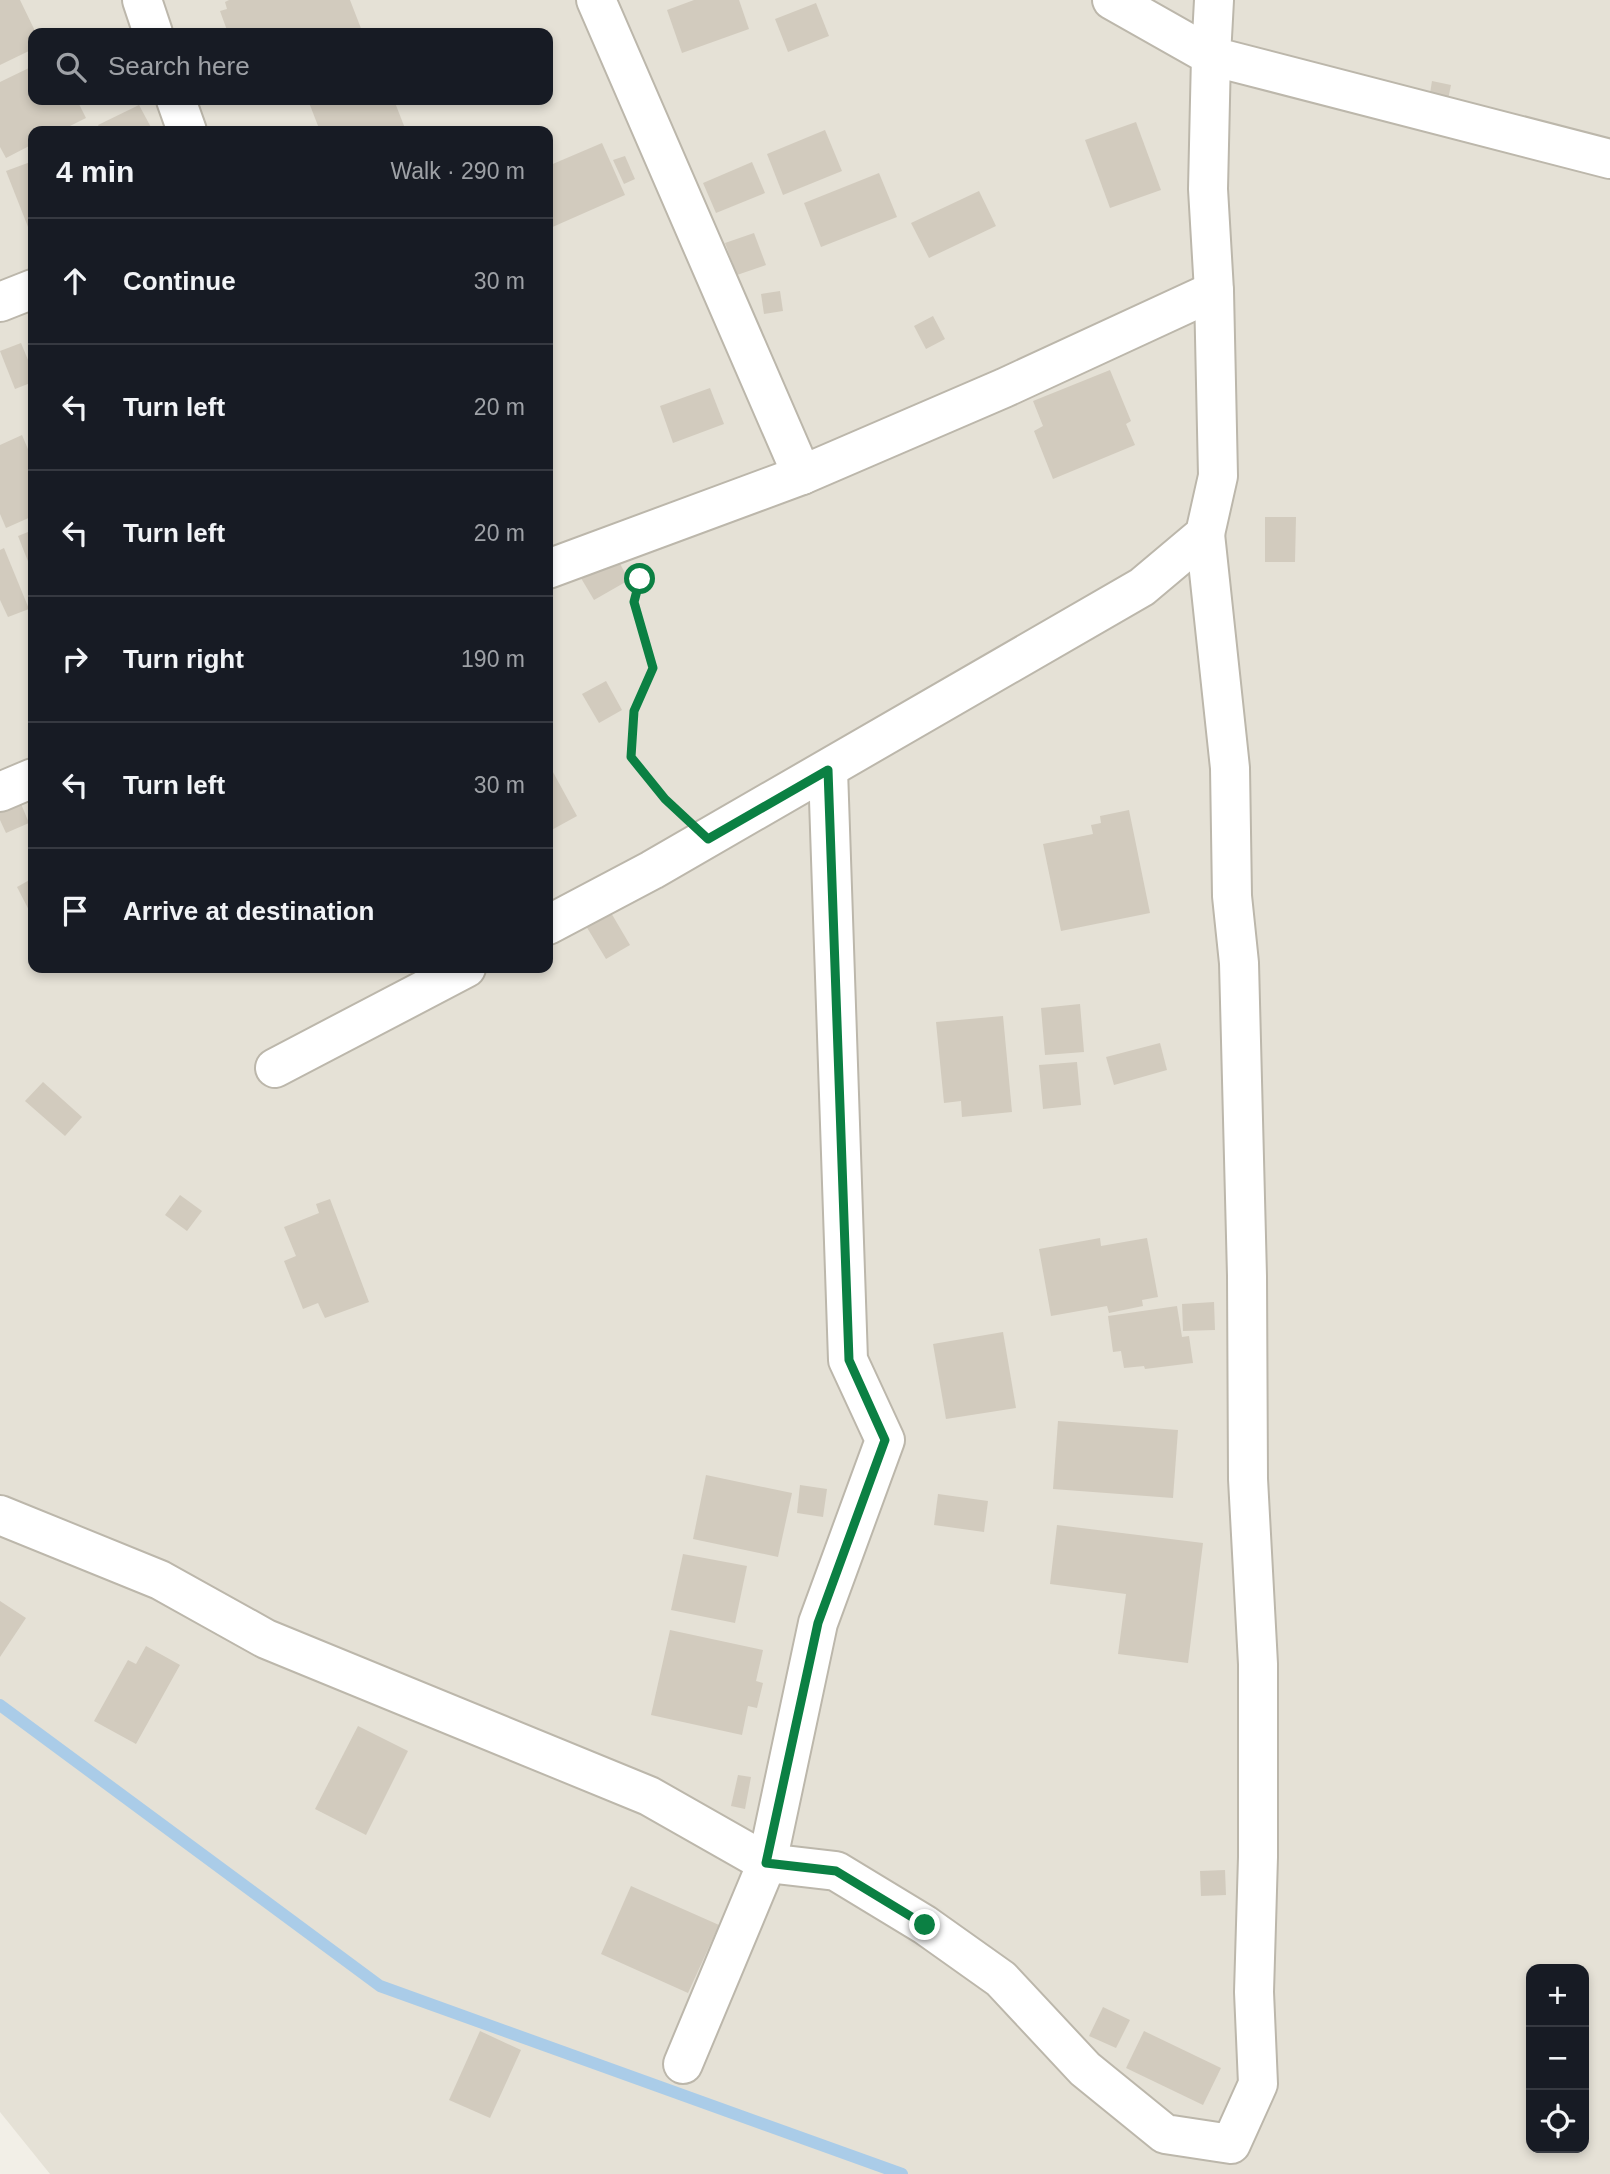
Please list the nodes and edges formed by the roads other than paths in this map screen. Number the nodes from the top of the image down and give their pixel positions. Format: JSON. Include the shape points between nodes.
{"nodes":[{"id":1,"x":142,"y":0,"type":"edge"},
{"id":2,"x":596,"y":0,"type":"edge"},
{"id":3,"x":1112,"y":0,"type":"edge"},
{"id":4,"x":1214,"y":0,"type":"edge"},
{"id":5,"x":151,"y":28,"type":"edge"},
{"id":6,"x":1211,"y":56,"type":"junction"},
{"id":7,"x":178,"y":105,"type":"edge"},
{"id":8,"x":185,"y":126,"type":"edge"},
{"id":9,"x":1610,"y":159,"type":"edge"},
{"id":10,"x":28,"y":291,"type":"edge"},
{"id":11,"x":1214,"y":291,"type":"junction"},
{"id":12,"x":0,"y":302,"type":"edge"},
{"id":13,"x":802,"y":475,"type":"junction"},
{"id":14,"x":1205,"y":534,"type":"junction"},
{"id":15,"x":553,"y":567,"type":"edge"},
{"id":16,"x":828,"y":770,"type":"junction"},
{"id":17,"x":28,"y":780,"type":"edge"},
{"id":18,"x":0,"y":792,"type":"edge"},
{"id":19,"x":553,"y":922,"type":"edge"},
{"id":20,"x":456,"y":973,"type":"edge"},
{"id":21,"x":275,"y":1068,"type":"dead end"},
{"id":22,"x":0,"y":1515,"type":"edge"},
{"id":23,"x":766,"y":1863,"type":"junction"},
{"id":24,"x":683,"y":2064,"type":"dead end"}],
"edges":[{"from":1,"to":5,"type":"street"},
{"from":2,"to":13,"type":"street"},
{"from":3,"to":6,"type":"street"},
{"from":4,"to":6,"type":"street"},
{"from":6,"to":9,"type":"street"},
{"from":6,"to":11,"type":"street","via":[[1208,189]]},
{"from":7,"to":8,"type":"street"},
{"from":10,"to":12,"type":"street"},
{"from":11,"to":13,"type":"street"},
{"from":11,"to":14,"type":"street","via":[[1218,476]]},
{"from":13,"to":15,"type":"street"},
{"from":14,"to":16,"type":"street","via":[[1142,587]]},
{"from":14,"to":23,"type":"street","via":[[1230,768],[1247,1276],[1248,1479],[1258,1664],[1254,1992],[1258,2084],[1231,2144],[1165,2134],[1085,2069],[1001,1979],[914,1918],[836,1871]]},
{"from":16,"to":19,"type":"street"},
{"from":16,"to":23,"type":"street","via":[[849,1360],[885,1440],[818,1623]]},
{"from":17,"to":18,"type":"street"},
{"from":20,"to":21,"type":"street"},
{"from":22,"to":23,"type":"street","via":[[160,1580],[266,1639],[649,1796]]},
{"from":23,"to":24,"type":"street"}]}
